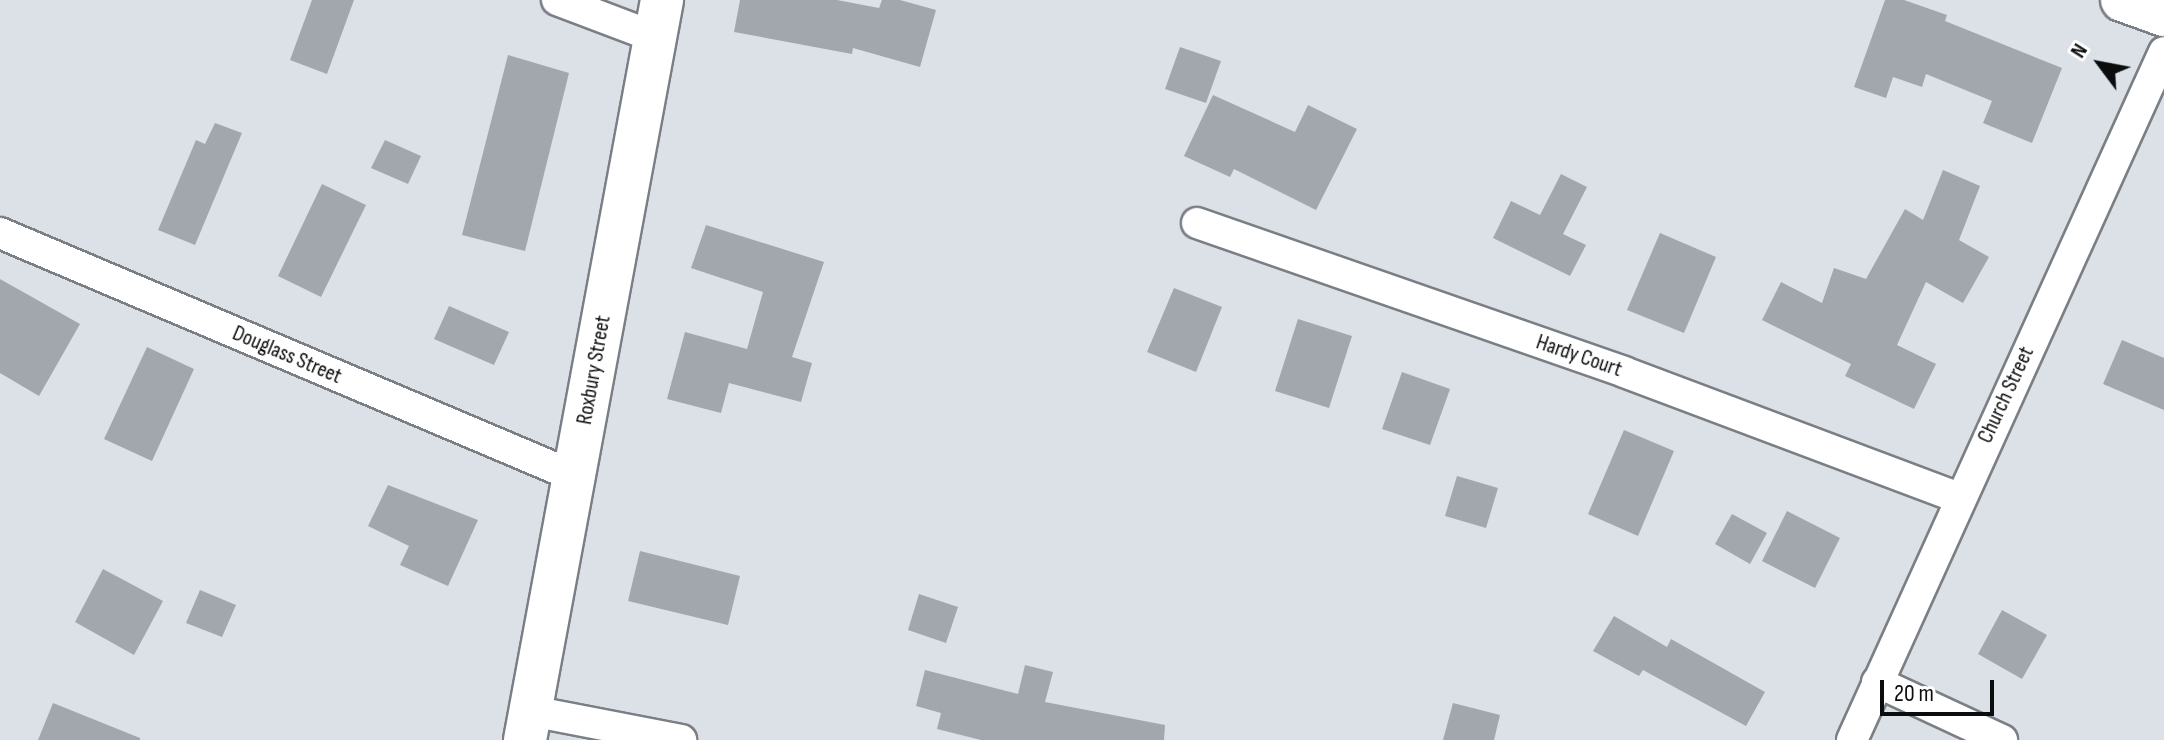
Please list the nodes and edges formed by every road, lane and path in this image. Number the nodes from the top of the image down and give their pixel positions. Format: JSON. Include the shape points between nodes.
{"nodes":[{"id":1,"x":557,"y":0,"type":"edge"},
{"id":2,"x":2122,"y":0,"type":"edge"},
{"id":3,"x":2164,"y":15,"type":"edge"},
{"id":4,"x":658,"y":19,"type":"edge"},
{"id":5,"x":2164,"y":52,"type":"edge"},
{"id":6,"x":1197,"y":223,"type":"dead end"},
{"id":7,"x":0,"y":233,"type":"edge"},
{"id":8,"x":574,"y":476,"type":"junction"},
{"id":9,"x":1959,"y":498,"type":"junction"},
{"id":10,"x":1877,"y":682,"type":"junction"},
{"id":11,"x":528,"y":725,"type":"edge"},
{"id":12,"x":681,"y":740,"type":"edge"},
{"id":13,"x":1852,"y":740,"type":"edge"},
{"id":14,"x":2002,"y":740,"type":"edge"}],
"edges":[{"from":1,"to":4,"type":"street"},
{"from":2,"to":3,"type":"street"},
{"from":4,"to":8,"type":"street","name":"Roxbury Street"},
{"from":5,"to":9,"type":"street","name":"Church Street"},
{"from":6,"to":9,"type":"street","name":"Hardy Court","via":[[1624,372]]},
{"from":7,"to":8,"type":"street","name":"Douglass Street"},
{"from":8,"to":11,"type":"street","name":"Roxbury Street"},
{"from":9,"to":10,"type":"street","name":"Church Street"},
{"from":10,"to":13,"type":"street","name":"Church Street"},
{"from":10,"to":14,"type":"street"},
{"from":11,"to":12,"type":"street"}]}
